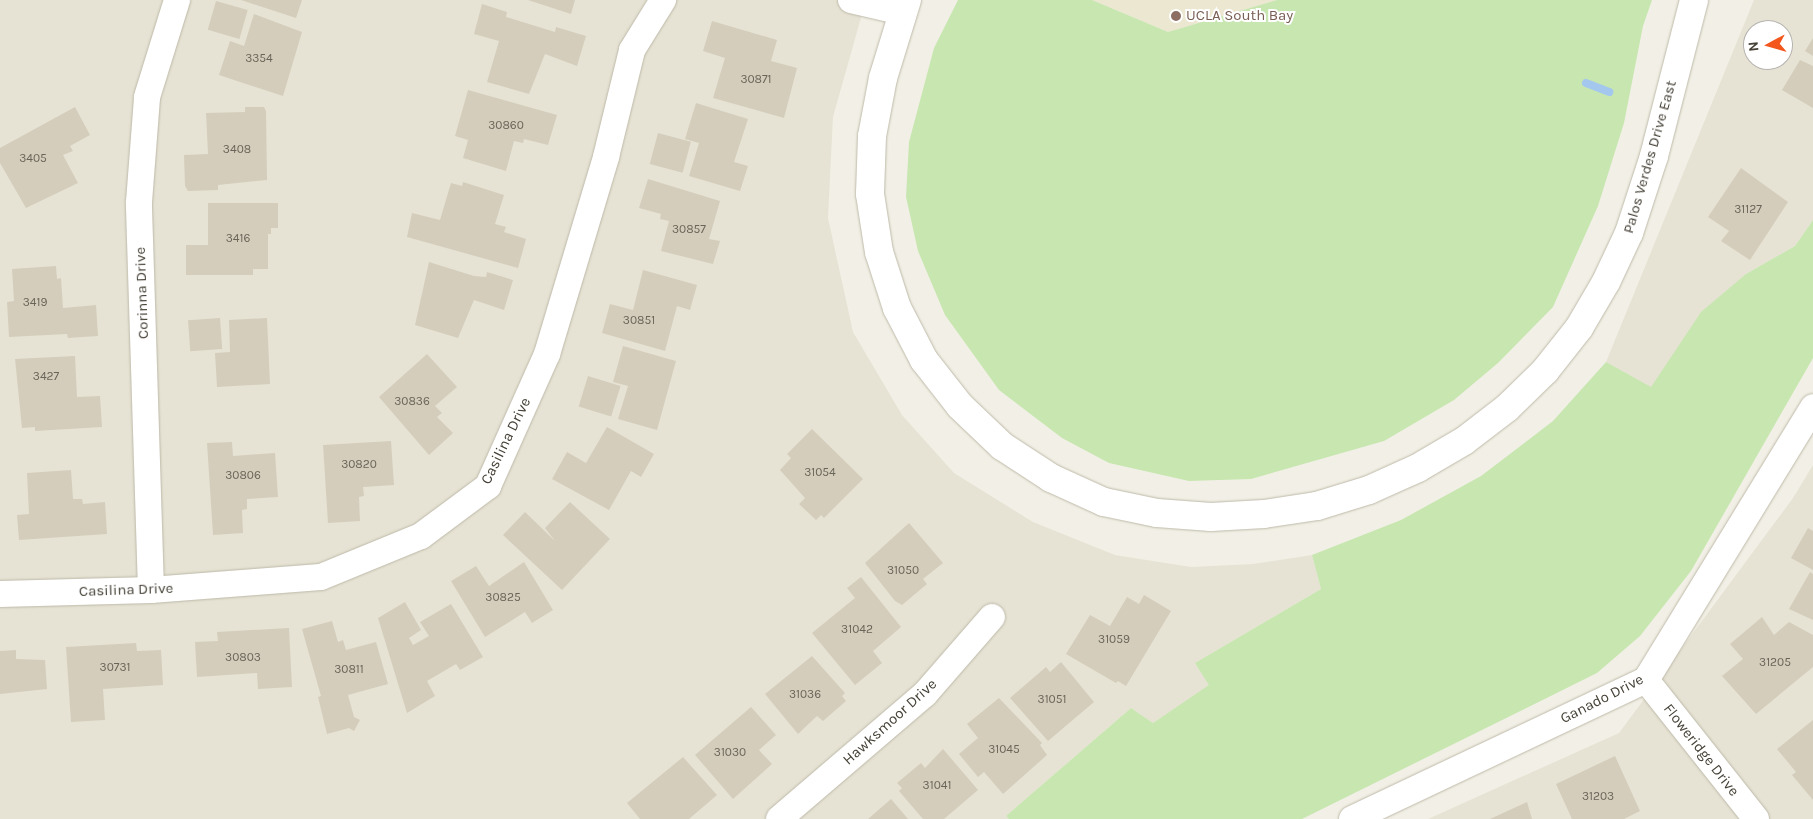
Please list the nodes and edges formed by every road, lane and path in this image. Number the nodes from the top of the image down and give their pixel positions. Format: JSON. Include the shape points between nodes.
{"nodes":[{"id":1,"x":178,"y":0,"type":"edge"},
{"id":2,"x":663,"y":0,"type":"edge"},
{"id":3,"x":851,"y":0,"type":"edge"},
{"id":4,"x":1694,"y":0,"type":"edge"},
{"id":5,"x":904,"y":6,"type":"edge"},
{"id":6,"x":1813,"y":407,"type":"edge"},
{"id":7,"x":151,"y":590,"type":"junction"},
{"id":8,"x":0,"y":594,"type":"edge"},
{"id":9,"x":992,"y":617,"type":"dead end"},
{"id":10,"x":1646,"y":680,"type":"junction"},
{"id":11,"x":778,"y":819,"type":"edge"},
{"id":12,"x":1352,"y":819,"type":"edge"},
{"id":13,"x":1756,"y":819,"type":"edge"}],
"edges":[{"from":1,"to":7,"type":"street","name":"Corinna Drive","via":[[147,97],[139,202]]},
{"from":2,"to":7,"type":"street","name":"Casilina Drive","via":[[632,50],[606,157],[547,354],[488,486],[421,536],[321,577]]},
{"from":3,"to":5,"type":"street"},
{"from":4,"to":5,"type":"street","name":"Palos Verdes Drive East","via":[[1654,156],[1629,233],[1579,328],[1545,371],[1507,408],[1464,441],[1418,468],[1369,490],[1308,507],[1211,517],[1157,513],[1104,502],[1051,478],[995,440],[960,406],[924,360],[897,308],[879,252],[870,194],[872,136],[883,78]]},
{"from":6,"to":10,"type":"street","name":"Ganado Drive"},
{"from":7,"to":8,"type":"street","name":"Casilina Drive"},
{"from":9,"to":11,"type":"street","name":"Hawksmoor Drive","via":[[925,694]]},
{"from":10,"to":12,"type":"street","name":"Ganado Drive"},
{"from":10,"to":13,"type":"street","name":"Floweridge Drive"}]}
